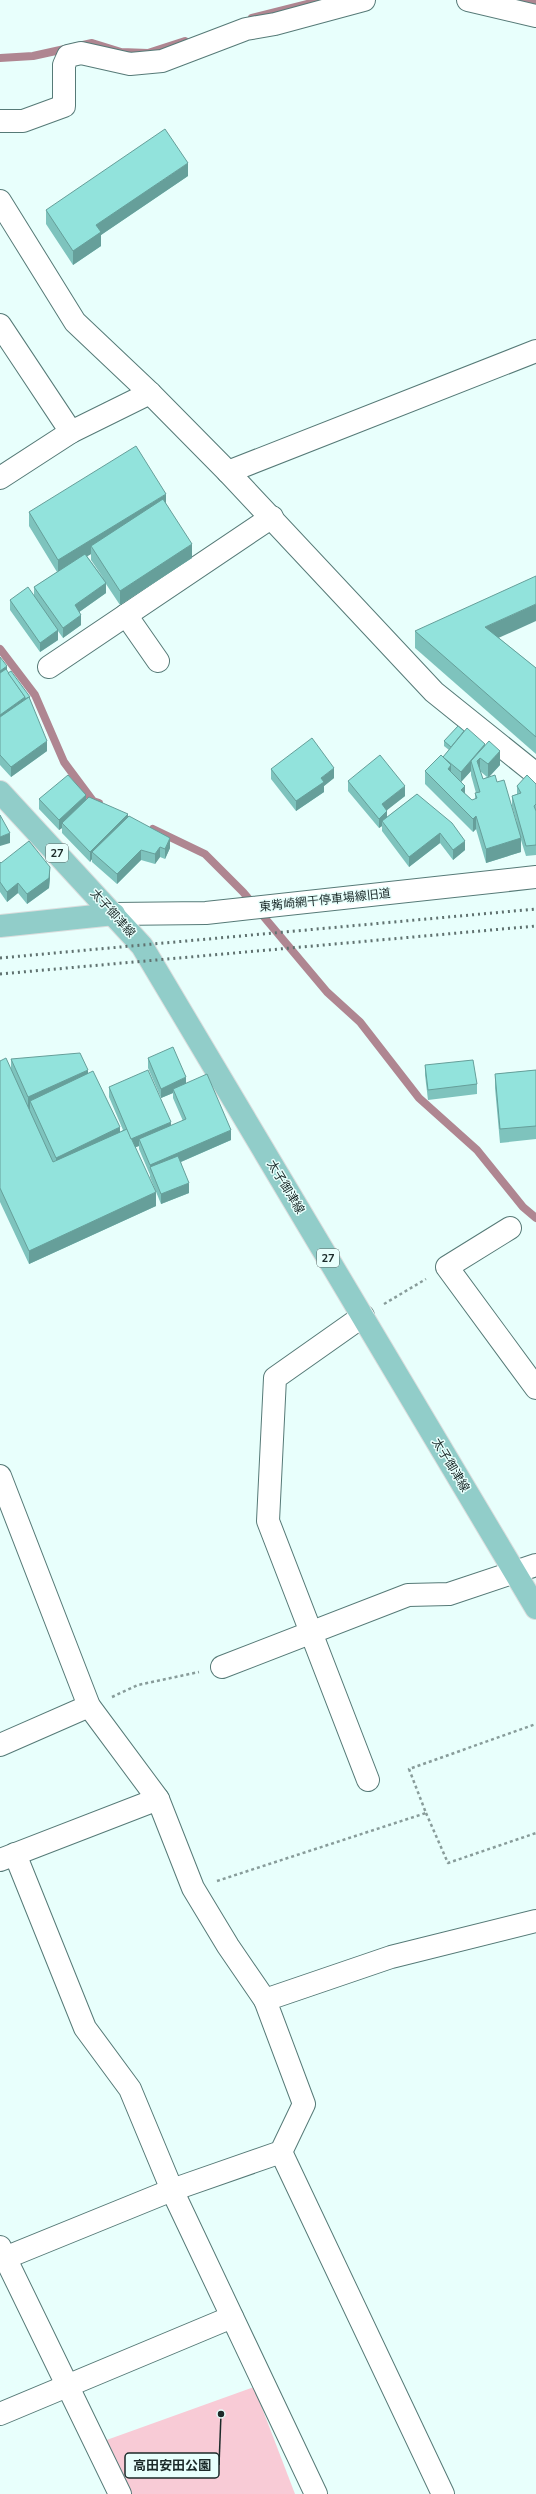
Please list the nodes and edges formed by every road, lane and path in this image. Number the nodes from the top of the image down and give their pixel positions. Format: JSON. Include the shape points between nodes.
{"nodes":[{"id":1,"x":364,"y":0,"type":"edge"},
{"id":2,"x":468,"y":0,"type":"edge"},
{"id":3,"x":536,"y":16,"type":"edge"},
{"id":4,"x":0,"y":121,"type":"edge"},
{"id":5,"x":0,"y":201,"type":"edge"},
{"id":6,"x":0,"y":325,"type":"edge"},
{"id":7,"x":536,"y":351,"type":"edge"},
{"id":8,"x":150,"y":393,"type":"junction"},
{"id":9,"x":71,"y":432,"type":"junction"},
{"id":10,"x":228,"y":472,"type":"junction"},
{"id":11,"x":0,"y":478,"type":"edge"},
{"id":12,"x":272,"y":517,"type":"junction"},
{"id":13,"x":126,"y":616,"type":"junction"},
{"id":14,"x":158,"y":660,"type":"dead end"},
{"id":15,"x":48,"y":667,"type":"dead end"},
{"id":16,"x":536,"y":774,"type":"edge"},
{"id":17,"x":0,"y":792,"type":"edge"},
{"id":18,"x":536,"y":877,"type":"edge"},
{"id":19,"x":114,"y":914,"type":"junction"},
{"id":20,"x":0,"y":926,"type":"edge"},
{"id":21,"x":510,"y":1228,"type":"dead end"},
{"id":22,"x":447,"y":1267,"type":"junction"},
{"id":23,"x":363,"y":1316,"type":"junction"},
{"id":24,"x":536,"y":1388,"type":"edge"},
{"id":25,"x":0,"y":1476,"type":"edge"},
{"id":26,"x":536,"y":1565,"type":"edge"},
{"id":27,"x":516,"y":1574,"type":"junction"},
{"id":28,"x":536,"y":1608,"type":"edge"},
{"id":29,"x":311,"y":1632,"type":"junction"},
{"id":30,"x":222,"y":1667,"type":"joint"},
{"id":31,"x":89,"y":1706,"type":"junction"},
{"id":32,"x":536,"y":1724,"type":"edge"},
{"id":33,"x":0,"y":1745,"type":"edge"},
{"id":34,"x":368,"y":1780,"type":"dead end"},
{"id":35,"x":158,"y":1799,"type":"junction"},
{"id":36,"x":426,"y":1813,"type":"junction"},
{"id":37,"x":536,"y":1833,"type":"edge"},
{"id":38,"x":8,"y":1857,"type":"edge"},
{"id":39,"x":193,"y":1888,"type":"junction"},
{"id":40,"x":536,"y":1921,"type":"edge"},
{"id":41,"x":266,"y":2000,"type":"junction"},
{"id":42,"x":281,"y":2152,"type":"junction"},
{"id":43,"x":172,"y":2190,"type":"junction"},
{"id":44,"x":2,"y":2255,"type":"edge"},
{"id":45,"x":232,"y":2317,"type":"junction"},
{"id":46,"x":66,"y":2386,"type":"junction"},
{"id":47,"x":0,"y":2414,"type":"edge"},
{"id":48,"x":120,"y":2494,"type":"edge"},
{"id":49,"x":316,"y":2494,"type":"edge"},
{"id":50,"x":443,"y":2494,"type":"edge"}],
"edges":[{"from":1,"to":4,"type":"street","via":[[275,24],[246,29],[162,61],[130,64],[81,53],[68,56],[64,65],[64,106],[23,121]]},
{"from":2,"to":3,"type":"street"},
{"from":5,"to":8,"type":"street","via":[[75,322]]},
{"from":6,"to":9,"type":"street"},
{"from":7,"to":10,"type":"street"},
{"from":8,"to":9,"type":"street"},
{"from":8,"to":10,"type":"street"},
{"from":9,"to":11,"type":"street"},
{"from":10,"to":12,"type":"street"},
{"from":12,"to":13,"type":"street"},
{"from":12,"to":16,"type":"street","via":[[434,692]]},
{"from":13,"to":14,"type":"street"},
{"from":13,"to":15,"type":"street"},
{"from":17,"to":19,"type":"main road","name":"太子御津線","number":"27"},
{"from":18,"to":19,"type":"street","name":"東觜崎網干停車場線旧道","via":[[206,913]]},
{"from":19,"to":20,"type":"main road"},
{"from":19,"to":23,"type":"main road","name":"太子御津線","number":"27","via":[[142,946]]},
{"from":21,"to":22,"type":"street"},
{"from":22,"to":23,"type":"path"},
{"from":22,"to":24,"type":"street"},
{"from":23,"to":27,"type":"main road","name":"太子御津線","number":"27"},
{"from":23,"to":29,"type":"street","via":[[275,1378],[268,1521]]},
{"from":25,"to":31,"type":"street"},
{"from":26,"to":27,"type":"street"},
{"from":27,"to":28,"type":"main road","name":"太子御津線","number":"27"},
{"from":27,"to":29,"type":"street","via":[[449,1594],[408,1595]]},
{"from":29,"to":30,"type":"street"},
{"from":29,"to":34,"type":"street"},
{"from":30,"to":31,"type":"path","via":[[138,1685]]},
{"from":31,"to":33,"type":"street"},
{"from":31,"to":35,"type":"street"},
{"from":32,"to":36,"type":"path","via":[[409,1769]]},
{"from":35,"to":38,"type":"street"},
{"from":35,"to":39,"type":"street"},
{"from":36,"to":37,"type":"path","via":[[448,1863]]},
{"from":36,"to":39,"type":"path"},
{"from":38,"to":43,"type":"street","via":[[86,2028],[130,2089]]},
{"from":39,"to":41,"type":"street","via":[[228,1946]]},
{"from":40,"to":41,"type":"street","via":[[391,1957]]},
{"from":41,"to":42,"type":"street","via":[[304,2104]]},
{"from":42,"to":43,"type":"street"},
{"from":42,"to":50,"type":"street"},
{"from":43,"to":44,"type":"street"},
{"from":43,"to":45,"type":"street"},
{"from":44,"to":46,"type":"street"},
{"from":45,"to":46,"type":"street"},
{"from":45,"to":49,"type":"street"},
{"from":46,"to":47,"type":"street"},
{"from":46,"to":48,"type":"street"}]}
